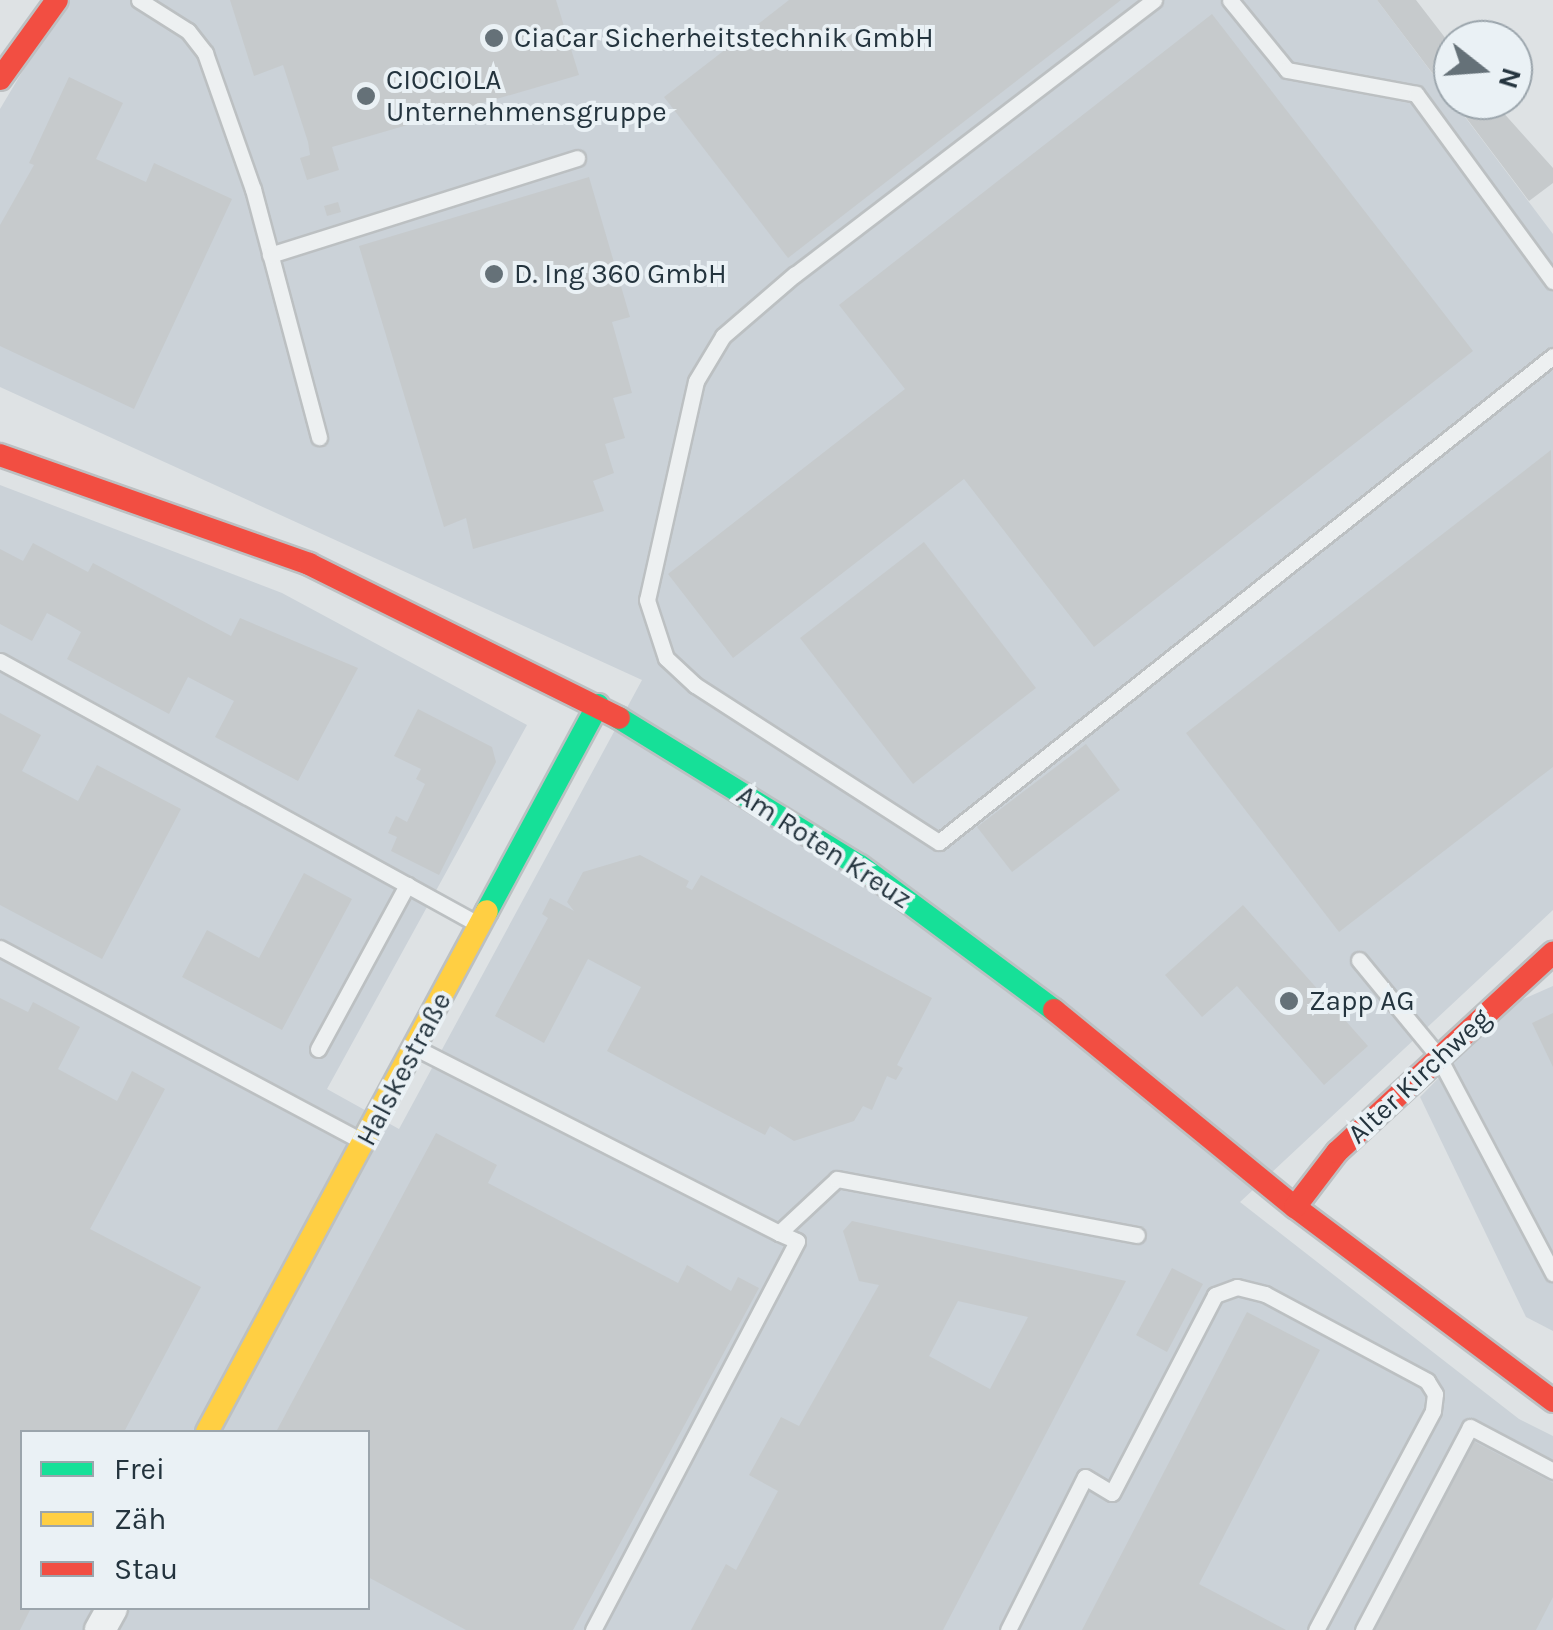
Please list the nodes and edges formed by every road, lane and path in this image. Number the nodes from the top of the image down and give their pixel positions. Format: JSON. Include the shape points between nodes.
{"nodes":[{"id":1,"x":139,"y":0,"type":"edge"},
{"id":2,"x":1154,"y":0,"type":"edge"},
{"id":3,"x":1230,"y":0,"type":"edge"},
{"id":4,"x":55,"y":1,"type":"edge"},
{"id":5,"x":0,"y":79,"type":"edge"},
{"id":6,"x":576,"y":158,"type":"dead end"},
{"id":7,"x":270,"y":255,"type":"junction"},
{"id":8,"x":1553,"y":281,"type":"edge"},
{"id":9,"x":1553,"y":356,"type":"edge"},
{"id":10,"x":318,"y":437,"type":"dead end"},
{"id":11,"x":0,"y":455,"type":"edge"},
{"id":12,"x":0,"y":661,"type":"edge"},
{"id":13,"x":598,"y":705,"type":"junction"},
{"id":14,"x":407,"y":885,"type":"junction"},
{"id":15,"x":480,"y":925,"type":"junction"},
{"id":16,"x":0,"y":948,"type":"edge"},
{"id":17,"x":1553,"y":953,"type":"edge"},
{"id":18,"x":1359,"y":960,"type":"dead end"},
{"id":19,"x":416,"y":1048,"type":"junction"},
{"id":20,"x":318,"y":1049,"type":"dead end"},
{"id":21,"x":1438,"y":1056,"type":"junction"},
{"id":22,"x":364,"y":1143,"type":"junction"},
{"id":23,"x":1295,"y":1207,"type":"junction"},
{"id":24,"x":779,"y":1233,"type":"junction"},
{"id":25,"x":1137,"y":1235,"type":"dead end"},
{"id":26,"x":1553,"y":1273,"type":"edge"},
{"id":27,"x":1553,"y":1400,"type":"edge"},
{"id":28,"x":208,"y":1430,"type":"edge"},
{"id":29,"x":1553,"y":1471,"type":"edge"},
{"id":30,"x":593,"y":1630,"type":"edge"},
{"id":31,"x":1008,"y":1630,"type":"edge"},
{"id":32,"x":1316,"y":1630,"type":"edge"},
{"id":33,"x":1363,"y":1630,"type":"edge"}],
"edges":[{"from":1,"to":7,"type":"lane","via":[[188,31],[205,52]]},
{"from":2,"to":9,"type":"lane","via":[[795,274],[724,336],[696,381],[647,600],[666,658],[695,685],[938,842]]},
{"from":3,"to":8,"type":"lane","via":[[1288,70],[1416,94]]},
{"from":4,"to":5,"type":"street"},
{"from":6,"to":7,"type":"lane"},
{"from":7,"to":10,"type":"lane"},
{"from":11,"to":13,"type":"street","name":"Am Roten Kreuz","via":[[308,564]]},
{"from":12,"to":14,"type":"lane"},
{"from":13,"to":15,"type":"street","name":"Halskestraße"},
{"from":13,"to":23,"type":"street","name":"Am Roten Kreuz","via":[[860,866],[1075,1025]]},
{"from":14,"to":15,"type":"lane"},
{"from":14,"to":20,"type":"lane"},
{"from":15,"to":19,"type":"street","name":"Halskestraße"},
{"from":16,"to":22,"type":"lane"},
{"from":17,"to":21,"type":"street","name":"Alter Kirchweg"},
{"from":18,"to":21,"type":"lane"},
{"from":19,"to":22,"type":"street","name":"Halskestraße"},
{"from":19,"to":24,"type":"lane"},
{"from":21,"to":23,"type":"street","name":"Alter Kirchweg","via":[[1337,1152]]},
{"from":21,"to":26,"type":"lane"},
{"from":22,"to":28,"type":"street","name":"Halskestraße"},
{"from":23,"to":27,"type":"street","name":"Am Roten Kreuz"},
{"from":24,"to":25,"type":"lane","via":[[837,1179]]},
{"from":24,"to":30,"type":"lane","via":[[797,1242]]},
{"from":29,"to":33,"type":"lane","via":[[1470,1427]]},
{"from":31,"to":32,"type":"lane","via":[[1085,1478],[1112,1492],[1215,1295],[1236,1286],[1265,1294],[1427,1381],[1435,1394],[1433,1410]]}]}
